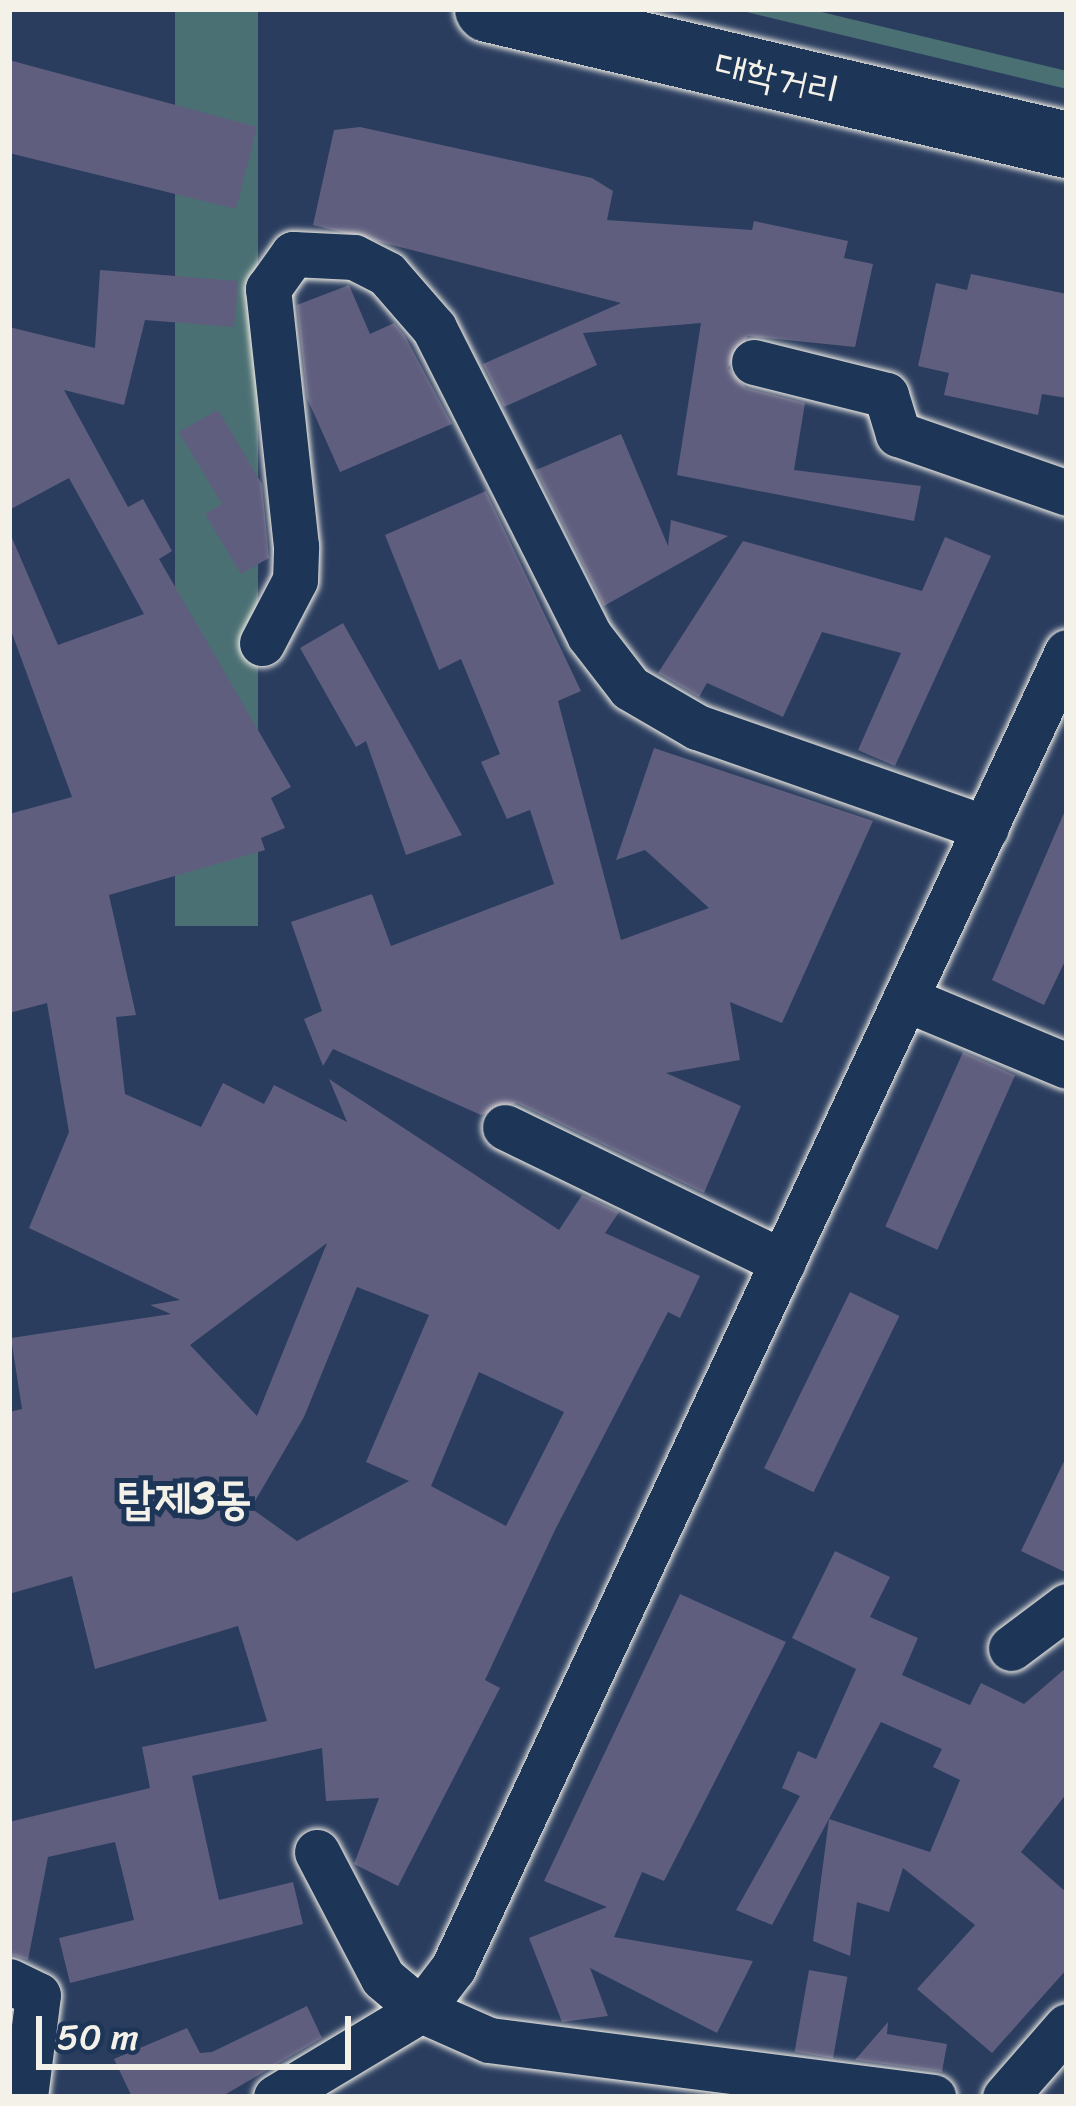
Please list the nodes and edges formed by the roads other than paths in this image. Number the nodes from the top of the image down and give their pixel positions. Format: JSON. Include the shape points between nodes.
{"nodes":[{"id":1,"x":488,"y":9,"type":"edge"},
{"id":2,"x":1067,"y":145,"type":"edge"},
{"id":3,"x":754,"y":362,"type":"dead end"},
{"id":4,"x":1067,"y":493,"type":"edge"},
{"id":5,"x":262,"y":644,"type":"dead end"},
{"id":6,"x":1067,"y":652,"type":"edge"},
{"id":7,"x":986,"y":828,"type":"junction"},
{"id":8,"x":906,"y":999,"type":"junction"},
{"id":9,"x":1067,"y":1066,"type":"edge"},
{"id":10,"x":505,"y":1127,"type":"dead end"},
{"id":11,"x":783,"y":1262,"type":"junction"},
{"id":12,"x":1067,"y":1606,"type":"edge"},
{"id":13,"x":1011,"y":1648,"type":"dead end"},
{"id":14,"x":316,"y":1852,"type":"dead end"},
{"id":15,"x":9,"y":1982,"type":"edge"},
{"id":16,"x":421,"y":2010,"type":"junction"},
{"id":17,"x":1067,"y":2026,"type":"edge"},
{"id":18,"x":630,"y":2077,"type":"edge"},
{"id":19,"x":25,"y":2097,"type":"edge"},
{"id":20,"x":277,"y":2097,"type":"edge"},
{"id":21,"x":933,"y":2097,"type":"edge"},
{"id":22,"x":1005,"y":2097,"type":"edge"}],
"edges":[{"from":1,"to":2,"type":"main road","name":"대학거리"},
{"from":3,"to":4,"type":"street","via":[[886,395],[898,434]]},
{"from":5,"to":7,"type":"street","via":[[295,580],[296,546],[268,289],[292,254],[354,257],[387,274],[434,328],[589,635],[630,688],[697,727]]},
{"from":6,"to":7,"type":"street"},
{"from":7,"to":8,"type":"street"},
{"from":8,"to":9,"type":"street"},
{"from":8,"to":11,"type":"street"},
{"from":10,"to":11,"type":"street"},
{"from":11,"to":16,"type":"street","via":[[453,1968]]},
{"from":12,"to":13,"type":"street"},
{"from":14,"to":16,"type":"street","via":[[383,1978]]},
{"from":15,"to":19,"type":"street","via":[[38,1995]]},
{"from":16,"to":18,"type":"street","via":[[489,2040]]},
{"from":16,"to":20,"type":"street"},
{"from":17,"to":22,"type":"street"},
{"from":18,"to":21,"type":"street"}]}
